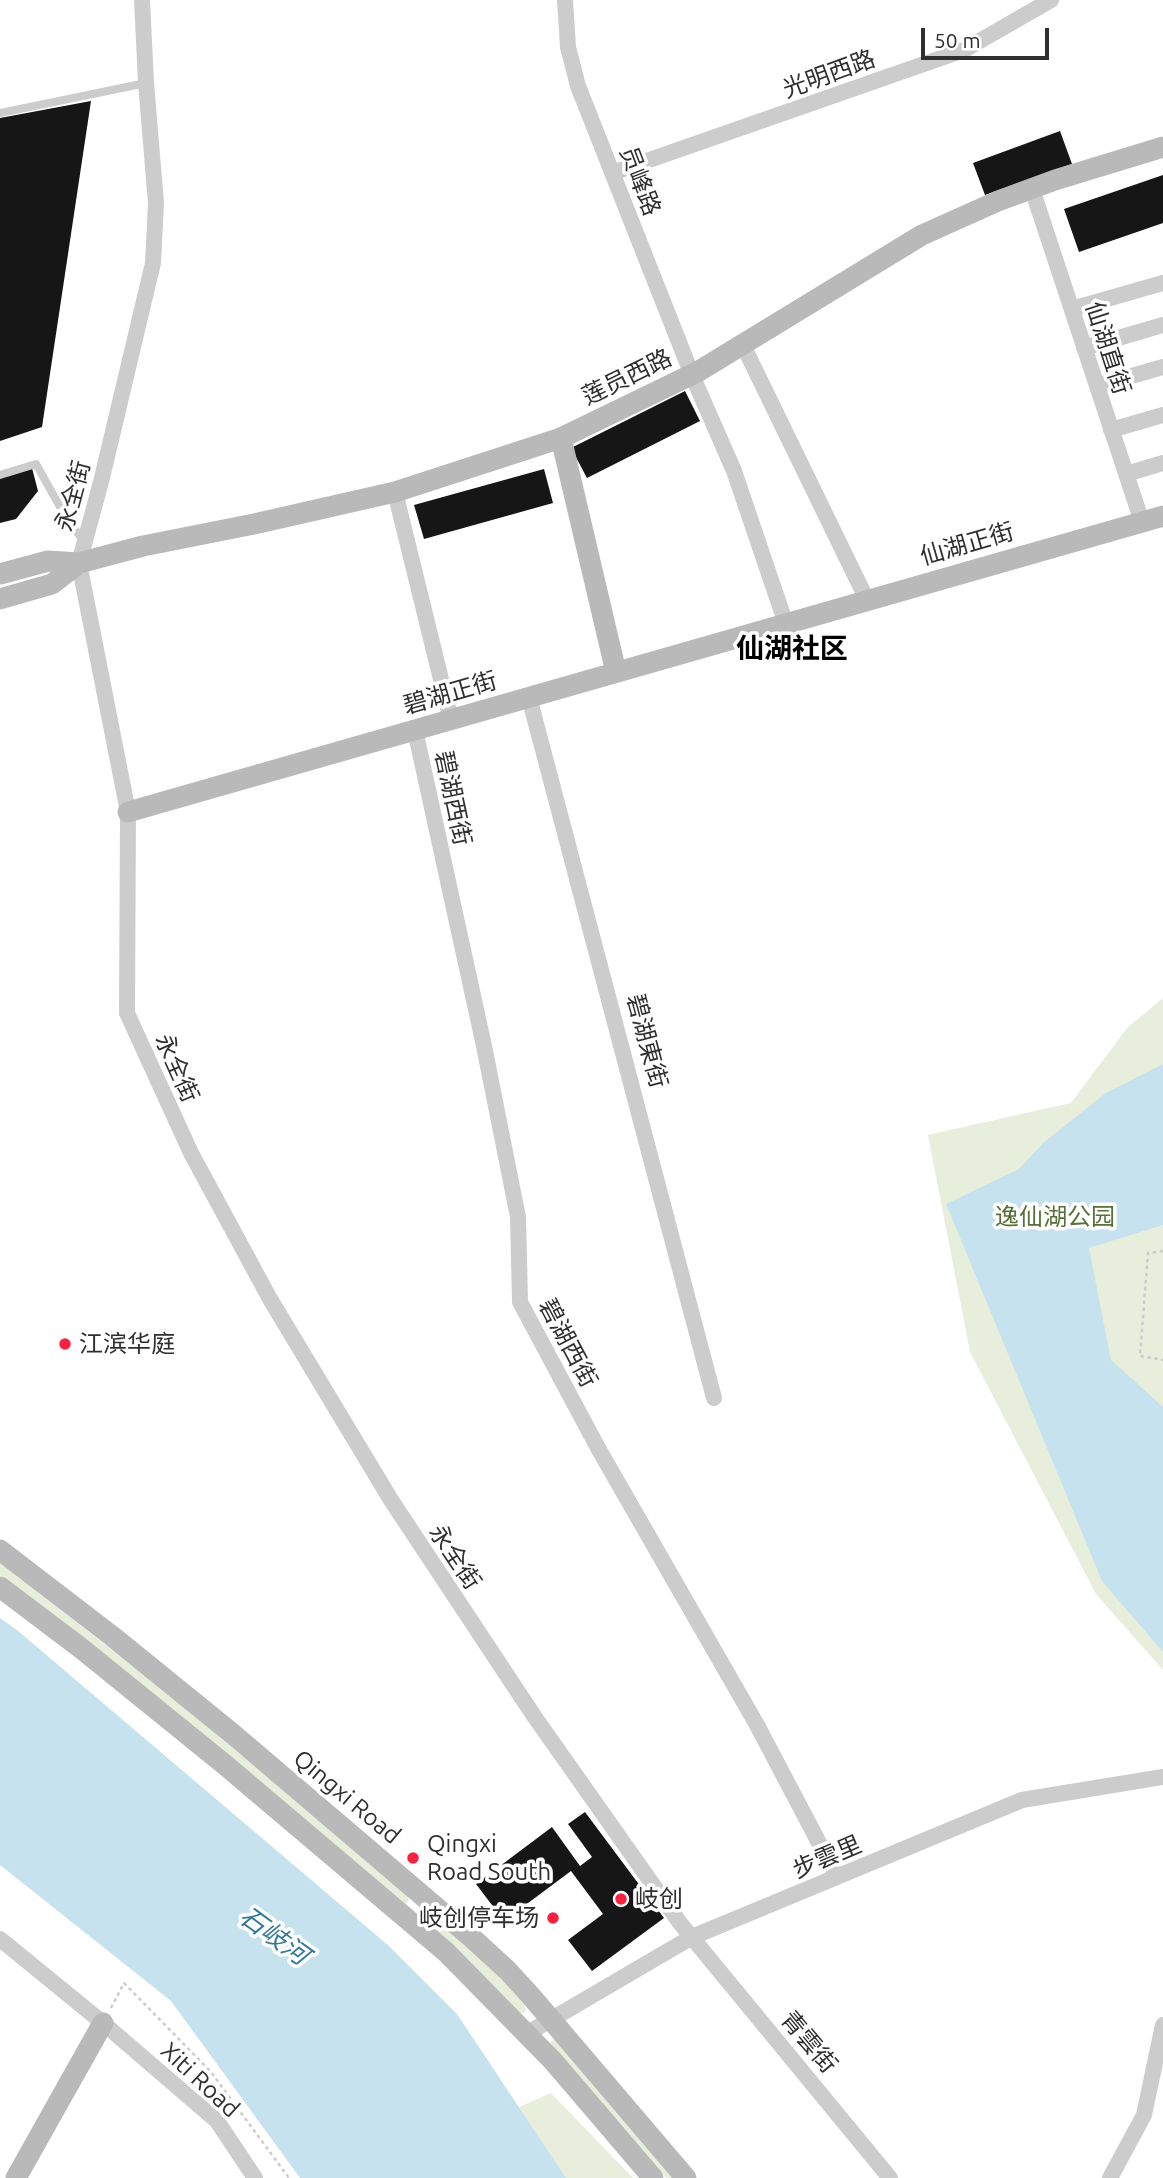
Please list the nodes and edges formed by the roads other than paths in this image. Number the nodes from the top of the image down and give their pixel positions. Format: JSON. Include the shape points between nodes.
{"nodes":[{"id":1,"x":142,"y":0,"type":"edge"},
{"id":2,"x":565,"y":0,"type":"edge"},
{"id":3,"x":1051,"y":0,"type":"edge"},
{"id":4,"x":146,"y":83,"type":"junction"},
{"id":5,"x":0,"y":113,"type":"edge"},
{"id":6,"x":1163,"y":147,"type":"edge"},
{"id":7,"x":612,"y":173,"type":"junction"},
{"id":8,"x":1032,"y":189,"type":"junction"},
{"id":9,"x":1163,"y":283,"type":"edge"},
{"id":10,"x":1072,"y":309,"type":"junction"},
{"id":11,"x":1163,"y":326,"type":"edge"},
{"id":12,"x":743,"y":345,"type":"junction"},
{"id":13,"x":1084,"y":348,"type":"junction"},
{"id":14,"x":1163,"y":367,"type":"edge"},
{"id":15,"x":692,"y":375,"type":"junction"},
{"id":16,"x":1097,"y":386,"type":"junction"},
{"id":17,"x":1163,"y":415,"type":"edge"},
{"id":18,"x":1111,"y":430,"type":"junction"},
{"id":19,"x":561,"y":438,"type":"junction"},
{"id":20,"x":1163,"y":463,"type":"edge"},
{"id":21,"x":1126,"y":474,"type":"junction"},
{"id":22,"x":0,"y":475,"type":"edge"},
{"id":23,"x":395,"y":492,"type":"junction"},
{"id":24,"x":1163,"y":516,"type":"edge"},
{"id":25,"x":1142,"y":522,"type":"junction"},
{"id":26,"x":82,"y":552,"type":"junction"},
{"id":27,"x":0,"y":574,"type":"edge"},
{"id":28,"x":0,"y":599,"type":"edge"},
{"id":29,"x":867,"y":600,"type":"junction"},
{"id":30,"x":786,"y":624,"type":"junction"},
{"id":31,"x":616,"y":672,"type":"junction"},
{"id":32,"x":529,"y":697,"type":"junction"},
{"id":33,"x":451,"y":719,"type":"junction"},
{"id":34,"x":415,"y":730,"type":"junction"},
{"id":35,"x":128,"y":813,"type":"junction"},
{"id":36,"x":714,"y":1398,"type":"dead end"},
{"id":37,"x":0,"y":1550,"type":"edge"},
{"id":38,"x":0,"y":1587,"type":"edge"},
{"id":39,"x":1163,"y":1777,"type":"edge"},
{"id":40,"x":838,"y":1877,"type":"junction"},
{"id":41,"x":424,"y":1896,"type":"junction"},
{"id":42,"x":406,"y":1918,"type":"junction"},
{"id":43,"x":692,"y":1937,"type":"junction"},
{"id":44,"x":0,"y":1939,"type":"edge"},
{"id":45,"x":550,"y":2020,"type":"junction"},
{"id":46,"x":103,"y":2023,"type":"junction"},
{"id":47,"x":1163,"y":2025,"type":"edge"},
{"id":48,"x":528,"y":2033,"type":"junction"},
{"id":49,"x":16,"y":2178,"type":"edge"},
{"id":50,"x":255,"y":2178,"type":"edge"},
{"id":51,"x":653,"y":2178,"type":"edge"},
{"id":52,"x":686,"y":2178,"type":"edge"},
{"id":53,"x":890,"y":2178,"type":"edge"},
{"id":54,"x":1110,"y":2178,"type":"edge"}],
"edges":[{"from":1,"to":4,"type":"street","name":"永全街"},
{"from":2,"to":7,"type":"street","name":"员峰路","via":[[568,47],[578,86]]},
{"from":3,"to":7,"type":"street","name":"光明西路","via":[[964,50]]},
{"from":4,"to":5,"type":"lane"},
{"from":4,"to":26,"type":"street","name":"永全街","via":[[156,203],[153,263]]},
{"from":6,"to":8,"type":"main road","name":"莲员西路"},
{"from":7,"to":15,"type":"street","name":"员峰路"},
{"from":8,"to":10,"type":"street","name":"仙湖直街"},
{"from":8,"to":12,"type":"main road","name":"莲员西路","via":[[922,235]]},
{"from":9,"to":10,"type":"street"},
{"from":10,"to":13,"type":"street","name":"仙湖直街"},
{"from":11,"to":13,"type":"street"},
{"from":12,"to":15,"type":"main road","name":"莲员西路"},
{"from":12,"to":29,"type":"street"},
{"from":13,"to":16,"type":"street","name":"仙湖直街"},
{"from":14,"to":16,"type":"street"},
{"from":15,"to":19,"type":"main road","name":"莲员西路"},
{"from":15,"to":30,"type":"street","name":"员峰路","via":[[734,471]]},
{"from":16,"to":18,"type":"street","name":"仙湖直街"},
{"from":17,"to":18,"type":"street"},
{"from":18,"to":21,"type":"street","name":"仙湖直街"},
{"from":19,"to":23,"type":"main road","name":"莲员西路"},
{"from":19,"to":31,"type":"main road"},
{"from":20,"to":21,"type":"street"},
{"from":21,"to":25,"type":"street","name":"仙湖直街"},
{"from":22,"to":26,"type":"lane","via":[[36,464]]},
{"from":23,"to":26,"type":"main road","name":"莲员西路","via":[[143,546]]},
{"from":23,"to":33,"type":"street"},
{"from":24,"to":25,"type":"main road","name":"仙湖正街"},
{"from":25,"to":29,"type":"main road","name":"仙湖正街"},
{"from":26,"to":27,"type":"main road","name":"莲员西路"},
{"from":26,"to":28,"type":"main road","name":"莲员西路","via":[[52,584]]},
{"from":26,"to":35,"type":"street","name":"永全街"},
{"from":29,"to":30,"type":"main road","name":"仙湖正街"},
{"from":30,"to":31,"type":"main road","name":"碧湖正街"},
{"from":31,"to":32,"type":"main road","name":"碧湖正街"},
{"from":32,"to":33,"type":"main road","name":"碧湖正街"},
{"from":32,"to":36,"type":"street","name":"碧湖東街"},
{"from":33,"to":34,"type":"main road","name":"碧湖正街"},
{"from":34,"to":35,"type":"main road","name":"碧湖正街"},
{"from":34,"to":40,"type":"street","name":"碧湖西街","via":[[519,1217],[520,1302]]},
{"from":35,"to":43,"type":"street","name":"永全街","via":[[127,1013],[191,1153],[270,1299],[391,1500],[542,1727]]},
{"from":37,"to":41,"type":"main road","name":"Qingxi Road","via":[[234,1735]]},
{"from":38,"to":42,"type":"main road","via":[[224,1764]]},
{"from":39,"to":40,"type":"street","name":"步雲里","via":[[1022,1800]]},
{"from":40,"to":43,"type":"street","name":"步雲里"},
{"from":41,"to":42,"type":"main road","via":[[420,1909]]},
{"from":41,"to":45,"type":"main road","name":"Qingxi Road","via":[[507,1970]]},
{"from":42,"to":48,"type":"main road"},
{"from":43,"to":45,"type":"street","name":"步雲里"},
{"from":43,"to":53,"type":"street","name":"青雲街"},
{"from":44,"to":46,"type":"street","name":"Xiti Road"},
{"from":45,"to":48,"type":"street","name":"步雲里"},
{"from":45,"to":52,"type":"main road","name":"Qingxi Road"},
{"from":46,"to":49,"type":"main road"},
{"from":46,"to":50,"type":"street","name":"Xiti Road","via":[[217,2121]]},
{"from":47,"to":54,"type":"street","via":[[1144,2115]]},
{"from":48,"to":51,"type":"main road"}]}
